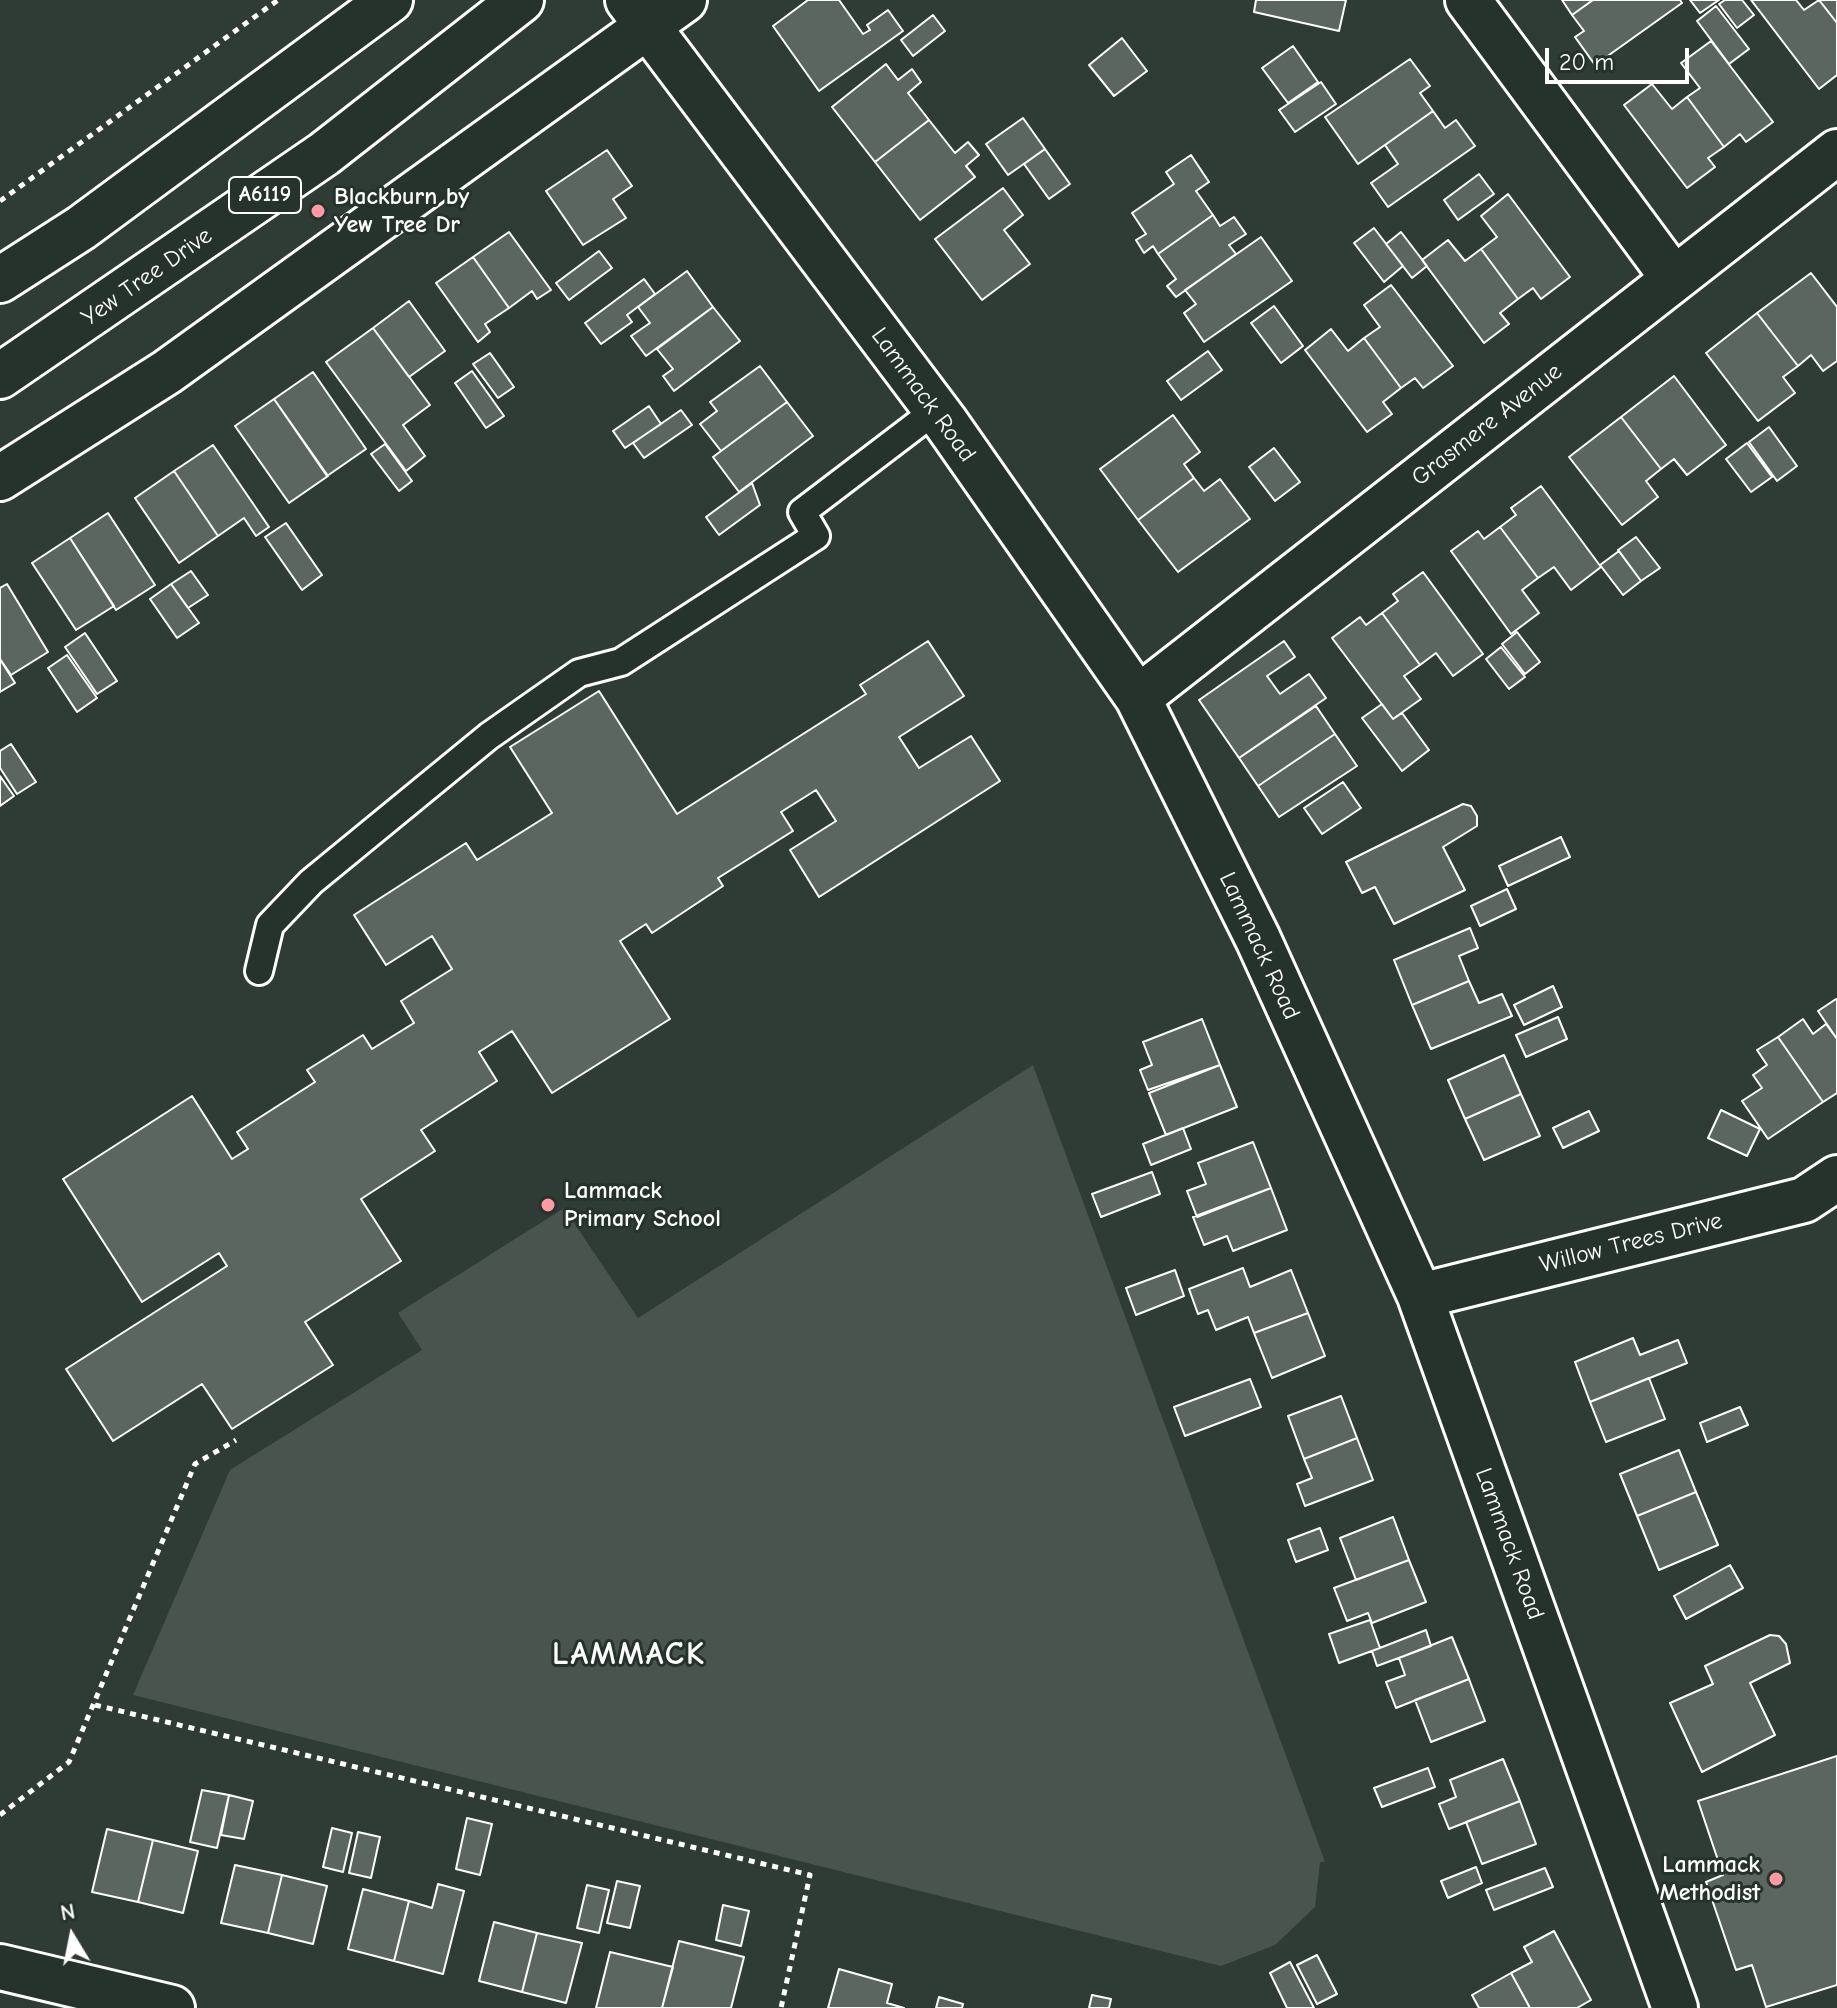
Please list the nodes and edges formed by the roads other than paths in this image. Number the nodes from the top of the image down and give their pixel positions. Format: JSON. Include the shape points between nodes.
{"nodes":[{"id":1,"x":390,"y":0,"type":"edge"},
{"id":2,"x":521,"y":0,"type":"edge"},
{"id":3,"x":684,"y":0,"type":"edge"},
{"id":4,"x":1468,"y":0,"type":"edge"},
{"id":5,"x":638,"y":13,"type":"edge"},
{"id":6,"x":1837,"y":152,"type":"edge"},
{"id":7,"x":1674,"y":279,"type":"junction"},
{"id":8,"x":0,"y":280,"type":"edge"},
{"id":9,"x":0,"y":376,"type":"edge"},
{"id":10,"x":936,"y":410,"type":"junction"},
{"id":11,"x":0,"y":478,"type":"edge"},
{"id":12,"x":1138,"y":698,"type":"junction"},
{"id":13,"x":259,"y":971,"type":"dead end"},
{"id":14,"x":1837,"y":1178,"type":"edge"},
{"id":15,"x":1420,"y":1296,"type":"junction"},
{"id":16,"x":0,"y":1967,"type":"edge"},
{"id":17,"x":172,"y":2008,"type":"edge"},
{"id":18,"x":1675,"y":2008,"type":"edge"}],
"edges":[{"from":1,"to":8,"type":"main road","via":[[81,228]]},
{"from":2,"to":9,"type":"main road","name":"Yew Tree Drive","number":"A6119","via":[[324,154]]},
{"from":3,"to":5,"type":"main road"},
{"from":4,"to":7,"type":"main road"},
{"from":5,"to":10,"type":"main road","name":"Lammack Road"},
{"from":5,"to":11,"type":"main road","via":[[167,372]]},
{"from":6,"to":7,"type":"main road","name":"Grasmere Avenue"},
{"from":7,"to":12,"type":"main road","name":"Grasmere Avenue"},
{"from":10,"to":12,"type":"main road","name":"Lammack Road"},
{"from":10,"to":13,"type":"lane","via":[[802,512],[816,536],[621,662],[579,673],[534,701],[334,862],[270,925]]},
{"from":12,"to":15,"type":"main road","name":"Lammack Road","via":[[1258,939]]},
{"from":14,"to":15,"type":"main road","name":"Willow Trees Drive","via":[[1804,1200]]},
{"from":15,"to":18,"type":"main road","name":"Lammack Road"},
{"from":16,"to":17,"type":"main road"}]}
